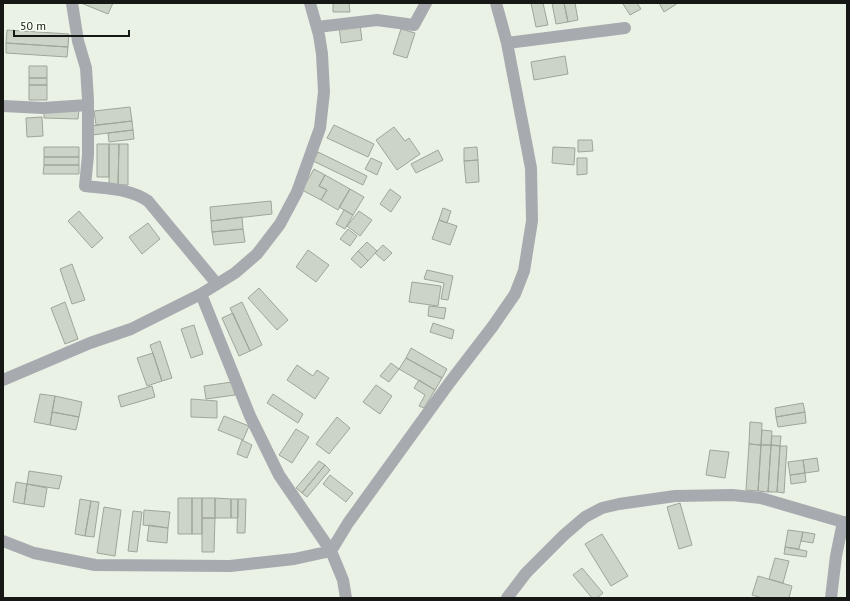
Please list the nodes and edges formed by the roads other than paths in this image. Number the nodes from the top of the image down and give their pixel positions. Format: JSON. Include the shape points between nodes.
{"nodes":[{"id":1,"x":72,"y":3,"type":"edge"},
{"id":2,"x":310,"y":3,"type":"edge"},
{"id":3,"x":426,"y":3,"type":"edge"},
{"id":4,"x":496,"y":3,"type":"edge"},
{"id":5,"x":317,"y":27,"type":"junction"},
{"id":6,"x":625,"y":28,"type":"dead end"},
{"id":7,"x":507,"y":43,"type":"junction"},
{"id":8,"x":88,"y":105,"type":"junction"},
{"id":9,"x":3,"y":106,"type":"edge"},
{"id":10,"x":217,"y":284,"type":"junction"},
{"id":11,"x":201,"y":294,"type":"junction"},
{"id":12,"x":3,"y":380,"type":"edge"},
{"id":13,"x":845,"y":522,"type":"edge"},
{"id":14,"x":3,"y":541,"type":"edge"},
{"id":15,"x":331,"y":551,"type":"junction"},
{"id":16,"x":346,"y":598,"type":"edge"},
{"id":17,"x":507,"y":598,"type":"edge"},
{"id":18,"x":831,"y":598,"type":"edge"}],
"edges":[{"from":1,"to":8,"type":"street","via":[[78,41],[86,68]]},
{"from":2,"to":5,"type":"street"},
{"from":3,"to":5,"type":"street","via":[[414,25],[377,20]]},
{"from":4,"to":7,"type":"street"},
{"from":5,"to":10,"type":"street","via":[[322,54],[323,109],[320,128],[297,192],[280,224],[257,254]]},
{"from":6,"to":7,"type":"street"},
{"from":7,"to":15,"type":"street","via":[[531,168],[532,221],[524,271],[515,294],[348,523]]},
{"from":8,"to":9,"type":"street","via":[[43,108]]},
{"from":8,"to":10,"type":"street","via":[[85,186],[126,191],[138,194],[148,201]]},
{"from":10,"to":11,"type":"street"},
{"from":11,"to":12,"type":"street","via":[[131,329],[90,342]]},
{"from":11,"to":15,"type":"street","via":[[250,416],[279,475]]},
{"from":13,"to":17,"type":"street","via":[[761,498],[732,495],[675,496],[619,504],[602,508],[584,517],[526,572]]},
{"from":13,"to":18,"type":"street","via":[[836,556]]},
{"from":14,"to":15,"type":"street","via":[[34,553],[95,565],[230,566],[294,559]]},
{"from":15,"to":16,"type":"street","via":[[343,580]]}]}
